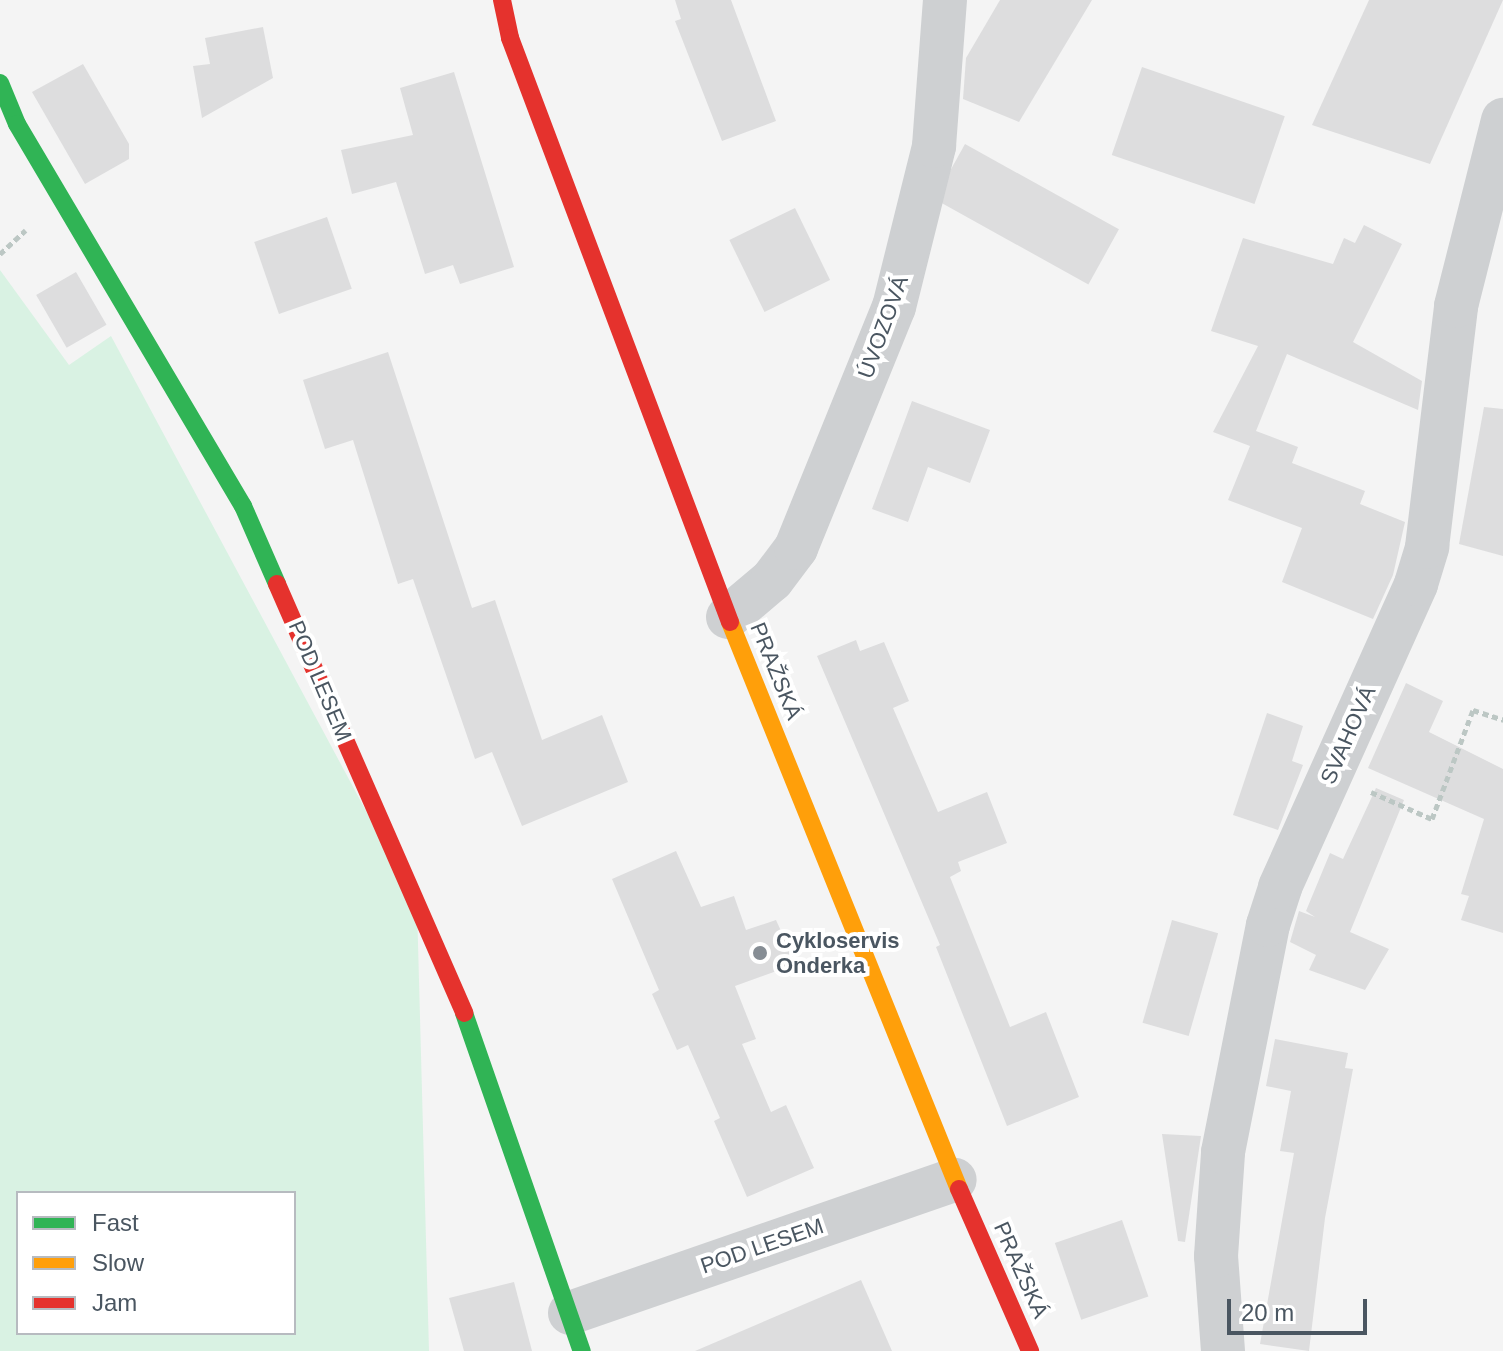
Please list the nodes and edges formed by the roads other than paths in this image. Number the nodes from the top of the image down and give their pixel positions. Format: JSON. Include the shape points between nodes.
{"nodes":[{"id":1,"x":502,"y":0,"type":"edge"},
{"id":2,"x":945,"y":0,"type":"edge"},
{"id":3,"x":0,"y":83,"type":"edge"},
{"id":4,"x":1503,"y":120,"type":"edge"},
{"id":5,"x":728,"y":617,"type":"junction"},
{"id":6,"x":955,"y":1180,"type":"junction"},
{"id":7,"x":576,"y":1332,"type":"edge"},
{"id":8,"x":1030,"y":1351,"type":"edge"},
{"id":9,"x":1223,"y":1351,"type":"edge"}],
"edges":[{"from":1,"to":5,"type":"main road","name":"PRAŽSKÁ","via":[[510,38]]},
{"from":2,"to":5,"type":"street","name":"ÚVOZOVÁ","via":[[934,146],[894,307],[796,548],[772,580]]},
{"from":3,"to":7,"type":"main road","name":"POD LESEM","via":[[17,124],[243,506],[471,1029]]},
{"from":4,"to":9,"type":"street","name":"SVAHOVÁ","via":[[1456,306],[1427,547],[1416,584],[1268,925],[1226,1137],[1216,1256]]},
{"from":5,"to":6,"type":"main road","name":"PRAŽSKÁ"},
{"from":6,"to":7,"type":"street","name":"POD LESEM"},
{"from":6,"to":8,"type":"main road","name":"PRAŽSKÁ"}]}
